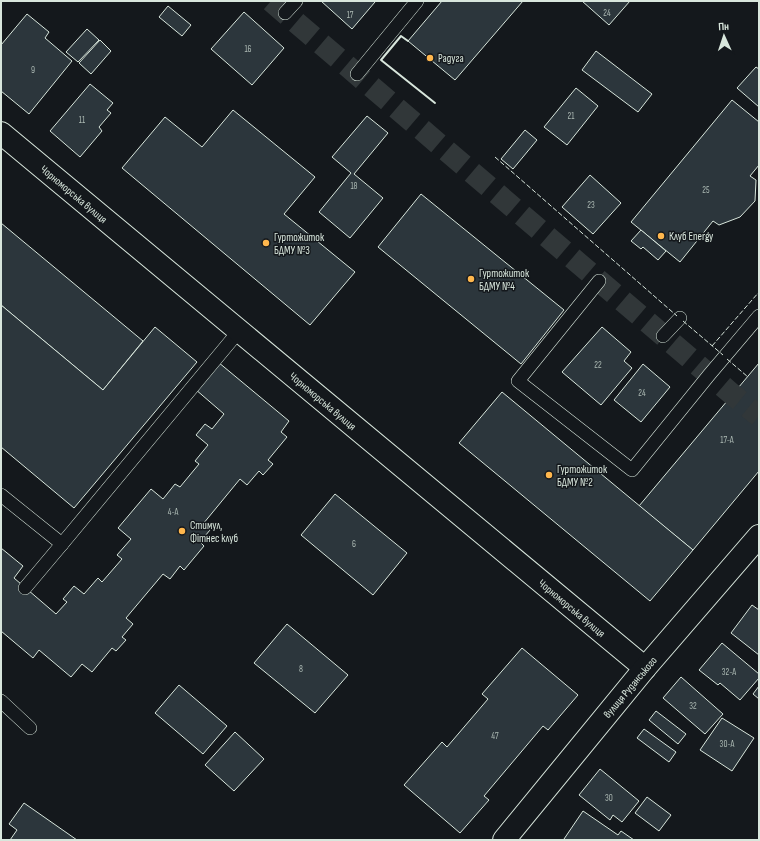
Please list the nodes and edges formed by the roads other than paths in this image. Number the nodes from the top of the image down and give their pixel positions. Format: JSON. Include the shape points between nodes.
{"nodes":[{"id":1,"x":296,"y":1,"type":"edge"},
{"id":2,"x":417,"y":1,"type":"edge"},
{"id":3,"x":286,"y":13,"type":"dead end"},
{"id":4,"x":357,"y":74,"type":"dead end"},
{"id":5,"x":1,"y":133,"type":"edge"},
{"id":6,"x":599,"y":281,"type":"dead end"},
{"id":7,"x":759,"y":316,"type":"edge"},
{"id":8,"x":680,"y":318,"type":"dead end"},
{"id":9,"x":239,"y":331,"type":"junction"},
{"id":10,"x":663,"y":336,"type":"dead end"},
{"id":11,"x":1,"y":495,"type":"edge"},
{"id":12,"x":759,"y":536,"type":"edge"},
{"id":13,"x":62,"y":544,"type":"junction"},
{"id":14,"x":25,"y":588,"type":"dead end"},
{"id":15,"x":645,"y":668,"type":"junction"},
{"id":16,"x":1,"y":701,"type":"edge"},
{"id":17,"x":30,"y":728,"type":"dead end"},
{"id":18,"x":504,"y":840,"type":"edge"}],
"edges":[{"from":1,"to":3,"type":"lane"},
{"from":2,"to":4,"type":"lane"},
{"from":5,"to":9,"type":"street","name":"Чорноморська вулиця"},
{"from":6,"to":7,"type":"lane","via":[[518,381],[632,470]]},
{"from":8,"to":10,"type":"lane"},
{"from":9,"to":13,"type":"lane"},
{"from":9,"to":15,"type":"street","name":"Чорноморська вулиця"},
{"from":11,"to":13,"type":"lane"},
{"from":12,"to":15,"type":"street","name":"вулиця Руданського"},
{"from":13,"to":14,"type":"lane"},
{"from":15,"to":18,"type":"street","name":"вулиця Руданського"},
{"from":16,"to":17,"type":"lane"}]}
